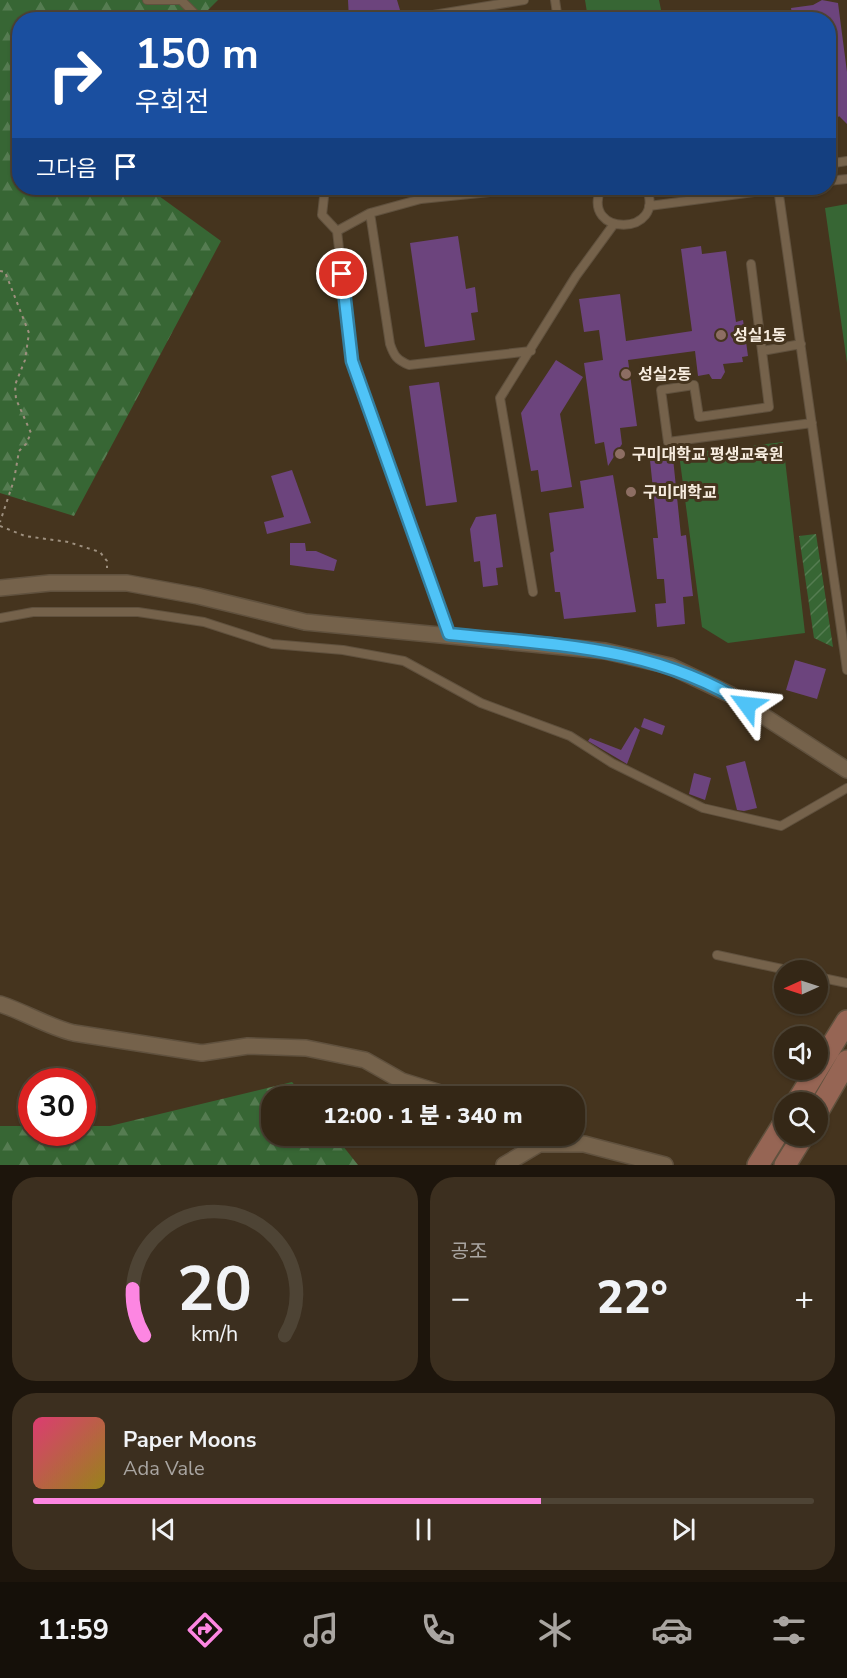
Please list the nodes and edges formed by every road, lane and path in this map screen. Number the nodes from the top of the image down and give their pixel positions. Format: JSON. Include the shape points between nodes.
{"nodes":[{"id":1,"x":147,"y":0,"type":"edge"},
{"id":2,"x":524,"y":0,"type":"edge"},
{"id":3,"x":193,"y":12,"type":"edge"},
{"id":4,"x":451,"y":12,"type":"edge"},
{"id":5,"x":324,"y":195,"type":"edge"},
{"id":6,"x":420,"y":195,"type":"edge"},
{"id":7,"x":461,"y":195,"type":"edge"},
{"id":8,"x":599,"y":195,"type":"edge"},
{"id":9,"x":647,"y":195,"type":"edge"},
{"id":10,"x":730,"y":195,"type":"edge"},
{"id":11,"x":782,"y":195,"type":"edge"},
{"id":12,"x":421,"y":199,"type":"junction"},
{"id":13,"x":649,"y":206,"type":"junction"},
{"id":14,"x":370,"y":213,"type":"junction"},
{"id":15,"x":614,"y":224,"type":"junction"},
{"id":16,"x":337,"y":231,"type":"junction"},
{"id":17,"x":751,"y":264,"type":"dead end"},
{"id":18,"x":0,"y":271,"type":"edge"},
{"id":19,"x":801,"y":344,"type":"junction"},
{"id":20,"x":531,"y":351,"type":"junction"},
{"id":21,"x":762,"y":351,"type":"junction"},
{"id":22,"x":812,"y":423,"type":"junction"},
{"id":23,"x":0,"y":524,"type":"edge"},
{"id":24,"x":108,"y":583,"type":"junction"},
{"id":25,"x":0,"y":588,"type":"edge"},
{"id":26,"x":533,"y":592,"type":"dead end"},
{"id":27,"x":0,"y":618,"type":"edge"},
{"id":28,"x":449,"y":634,"type":"junction"},
{"id":29,"x":847,"y":670,"type":"edge"},
{"id":30,"x":847,"y":770,"type":"edge"},
{"id":31,"x":847,"y":788,"type":"edge"},
{"id":32,"x":717,"y":956,"type":"dead end"},
{"id":33,"x":774,"y":967,"type":"edge"},
{"id":34,"x":828,"y":979,"type":"edge"},
{"id":35,"x":847,"y":983,"type":"edge"},
{"id":36,"x":0,"y":1004,"type":"edge"},
{"id":37,"x":847,"y":1021,"type":"edge"},
{"id":38,"x":847,"y":1061,"type":"edge"},
{"id":39,"x":418,"y":1086,"type":"edge"},
{"id":40,"x":803,"y":1092,"type":"edge"},
{"id":41,"x":828,"y":1094,"type":"edge"},
{"id":42,"x":774,"y":1139,"type":"edge"},
{"id":43,"x":796,"y":1146,"type":"edge"},
{"id":44,"x":531,"y":1153,"type":"edge"},
{"id":45,"x":504,"y":1165,"type":"edge"},
{"id":46,"x":665,"y":1165,"type":"edge"},
{"id":47,"x":758,"y":1165,"type":"edge"},
{"id":48,"x":784,"y":1165,"type":"edge"}],
"edges":[{"from":1,"to":3,"type":"lane","via":[[181,0]]},
{"from":2,"to":4,"type":"lane"},
{"from":5,"to":16,"type":"lane","via":[[322,215]]},
{"from":6,"to":12,"type":"lane"},
{"from":7,"to":12,"type":"lane"},
{"from":8,"to":15,"type":"lane","via":[[601,213]]},
{"from":9,"to":13,"type":"lane"},
{"from":10,"to":13,"type":"lane"},
{"from":11,"to":19,"type":"lane"},
{"from":12,"to":14,"type":"lane"},
{"from":13,"to":15,"type":"lane","via":[[632,225]]},
{"from":14,"to":16,"type":"lane"},
{"from":14,"to":20,"type":"lane","via":[[394,356],[408,365]]},
{"from":15,"to":20,"type":"lane","via":[[576,276]]},
{"from":16,"to":28,"type":"lane","via":[[352,361]]},
{"from":17,"to":21,"type":"lane"},
{"from":18,"to":23,"type":"path","via":[[5,272],[29,333],[25,360],[15,385],[16,399],[31,433],[20,451]]},
{"from":19,"to":21,"type":"lane"},
{"from":19,"to":22,"type":"lane"},
{"from":20,"to":26,"type":"lane","via":[[500,398]]},
{"from":21,"to":22,"type":"lane","via":[[769,407],[699,417],[694,385],[661,390],[668,442]]},
{"from":22,"to":29,"type":"lane"},
{"from":23,"to":24,"type":"path","via":[[26,536],[68,542],[100,552],[107,561]]},
{"from":24,"to":25,"type":"street"},
{"from":24,"to":28,"type":"street","via":[[198,596],[305,622]]},
{"from":27,"to":31,"type":"lane","via":[[33,612],[138,612],[204,622],[272,644],[343,650],[404,661],[481,703],[570,736],[612,763],[704,808],[781,826]]},
{"from":28,"to":30,"type":"street","via":[[605,651],[670,666],[731,695]]},
{"from":32,"to":33,"type":"lane"},
{"from":34,"to":35,"type":"lane"},
{"from":36,"to":39,"type":"street","via":[[31,1014],[55,1029],[202,1053],[264,1046],[306,1048],[365,1060]]},
{"from":37,"to":40,"type":"main road"},
{"from":38,"to":41,"type":"main road"},
{"from":42,"to":47,"type":"main road"},
{"from":43,"to":48,"type":"main road"},
{"from":44,"to":45,"type":"street"},
{"from":44,"to":46,"type":"street","via":[[584,1144]]}]}
